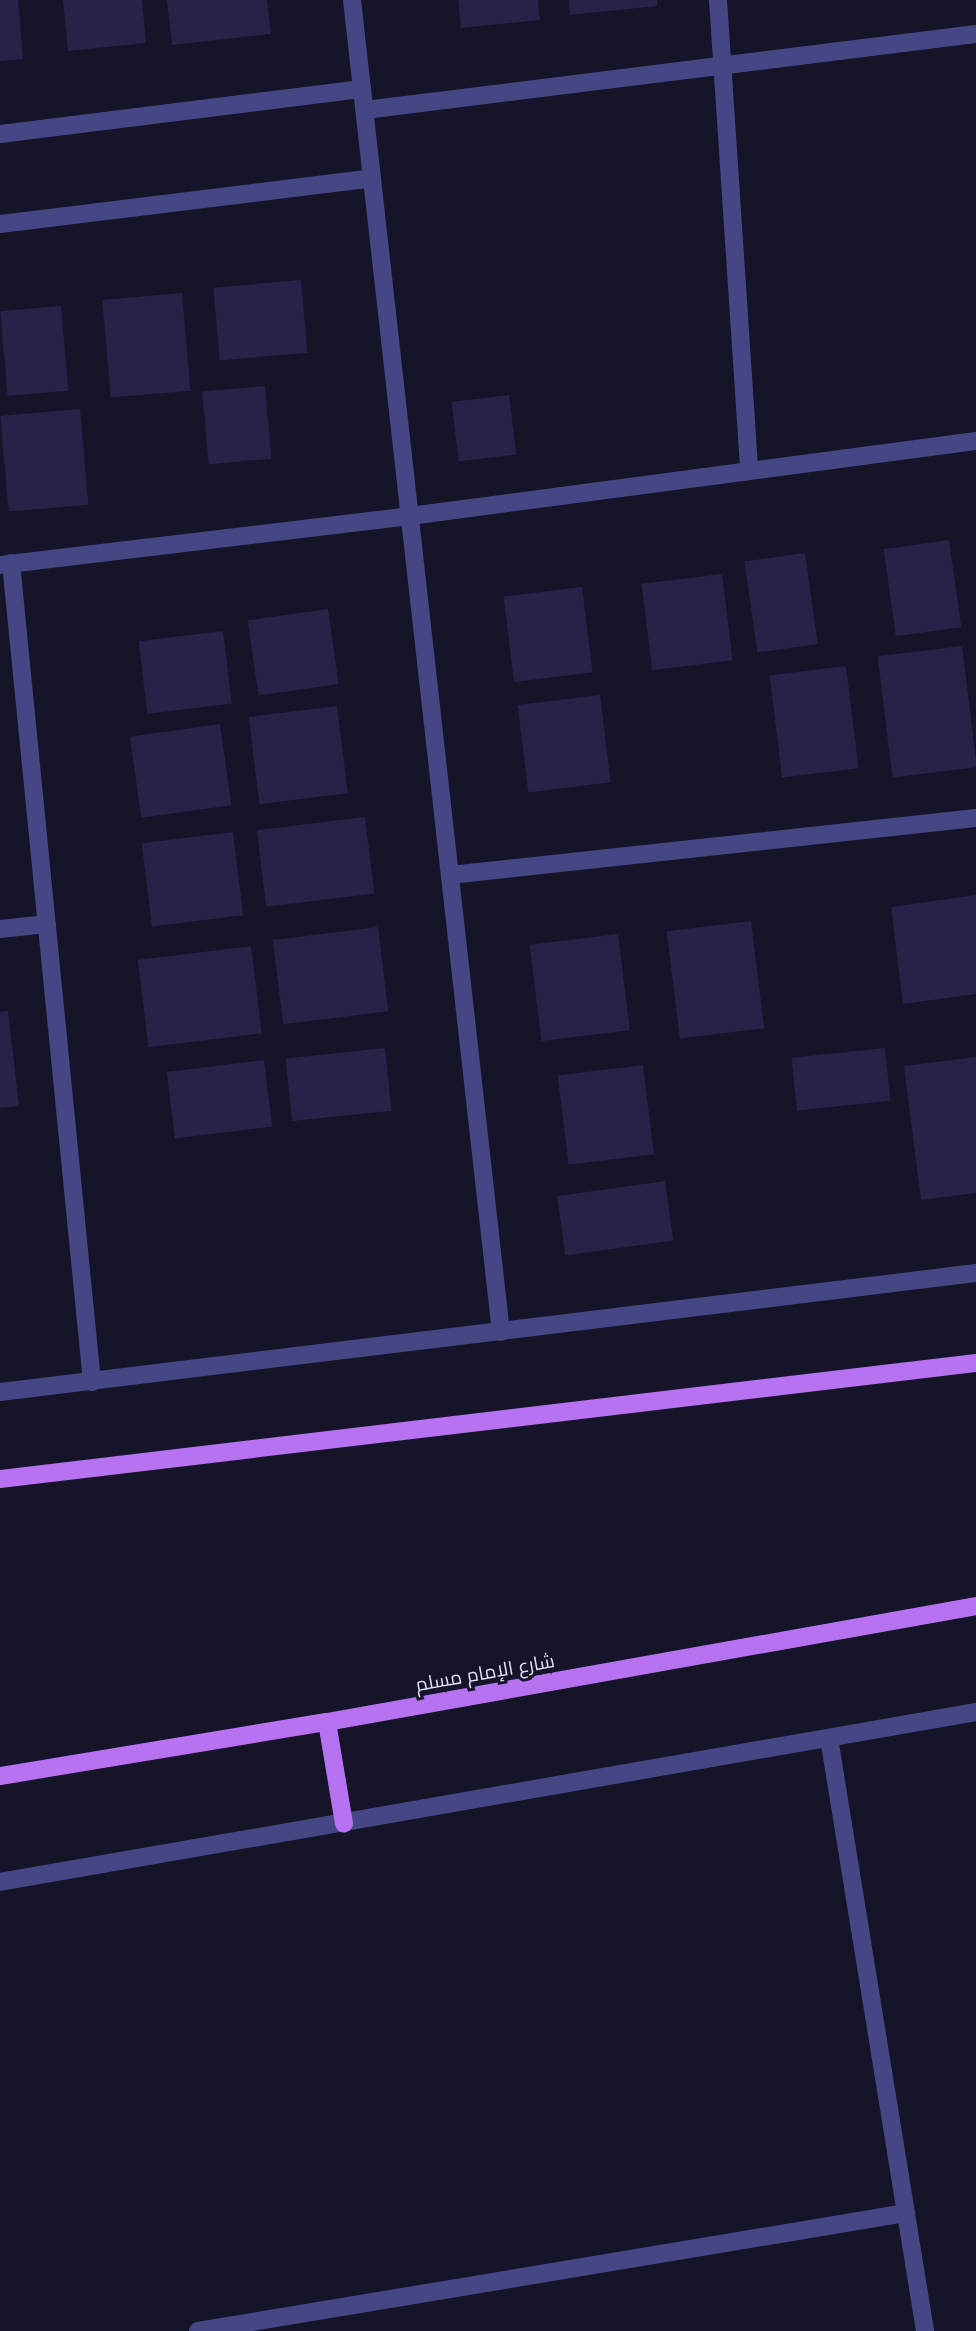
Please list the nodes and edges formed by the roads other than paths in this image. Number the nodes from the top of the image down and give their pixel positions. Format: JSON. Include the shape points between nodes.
{"nodes":[{"id":1,"x":352,"y":0,"type":"edge"},
{"id":2,"x":718,"y":0,"type":"edge"},
{"id":3,"x":976,"y":34,"type":"edge"},
{"id":4,"x":723,"y":65,"type":"junction"},
{"id":5,"x":362,"y":89,"type":"junction"},
{"id":6,"x":365,"y":110,"type":"junction"},
{"id":7,"x":0,"y":134,"type":"edge"},
{"id":8,"x":372,"y":178,"type":"junction"},
{"id":9,"x":0,"y":224,"type":"edge"},
{"id":10,"x":976,"y":441,"type":"edge"},
{"id":11,"x":749,"y":471,"type":"junction"},
{"id":12,"x":410,"y":516,"type":"junction"},
{"id":13,"x":5,"y":564,"type":"edge"},
{"id":14,"x":976,"y":818,"type":"edge"},
{"id":15,"x":450,"y":875,"type":"junction"},
{"id":16,"x":47,"y":924,"type":"junction"},
{"id":17,"x":0,"y":929,"type":"edge"},
{"id":18,"x":976,"y":1273,"type":"edge"},
{"id":19,"x":502,"y":1332,"type":"junction"},
{"id":20,"x":976,"y":1363,"type":"edge"},
{"id":21,"x":92,"y":1382,"type":"junction"},
{"id":22,"x":0,"y":1392,"type":"edge"},
{"id":23,"x":0,"y":1479,"type":"edge"},
{"id":24,"x":976,"y":1606,"type":"edge"},
{"id":25,"x":976,"y":1712,"type":"edge"},
{"id":26,"x":327,"y":1722,"type":"junction"},
{"id":27,"x":829,"y":1738,"type":"junction"},
{"id":28,"x":0,"y":1776,"type":"edge"},
{"id":29,"x":344,"y":1824,"type":"junction"},
{"id":30,"x":0,"y":1882,"type":"edge"},
{"id":31,"x":906,"y":2213,"type":"junction"},
{"id":32,"x":198,"y":2331,"type":"edge"},
{"id":33,"x":925,"y":2331,"type":"edge"}],
"edges":[{"from":1,"to":5,"type":"street"},
{"from":2,"to":4,"type":"street"},
{"from":3,"to":4,"type":"street"},
{"from":4,"to":6,"type":"street"},
{"from":4,"to":11,"type":"street"},
{"from":5,"to":6,"type":"street"},
{"from":5,"to":7,"type":"street"},
{"from":6,"to":8,"type":"street"},
{"from":8,"to":9,"type":"street"},
{"from":8,"to":12,"type":"street"},
{"from":10,"to":11,"type":"street"},
{"from":11,"to":12,"type":"street"},
{"from":12,"to":13,"type":"street"},
{"from":12,"to":15,"type":"street"},
{"from":13,"to":16,"type":"street"},
{"from":14,"to":15,"type":"street"},
{"from":15,"to":19,"type":"street"},
{"from":16,"to":17,"type":"street"},
{"from":16,"to":21,"type":"street"},
{"from":18,"to":19,"type":"street"},
{"from":19,"to":21,"type":"street"},
{"from":20,"to":23,"type":"main road"},
{"from":21,"to":22,"type":"street"},
{"from":24,"to":26,"type":"main road","name":"شارع الإمام مسلم"},
{"from":25,"to":27,"type":"street"},
{"from":26,"to":28,"type":"main road","name":"شارع الإمام مسلم"},
{"from":26,"to":29,"type":"main road"},
{"from":27,"to":29,"type":"street"},
{"from":27,"to":31,"type":"street"},
{"from":29,"to":30,"type":"street"},
{"from":31,"to":32,"type":"street"},
{"from":31,"to":33,"type":"street"}]}
